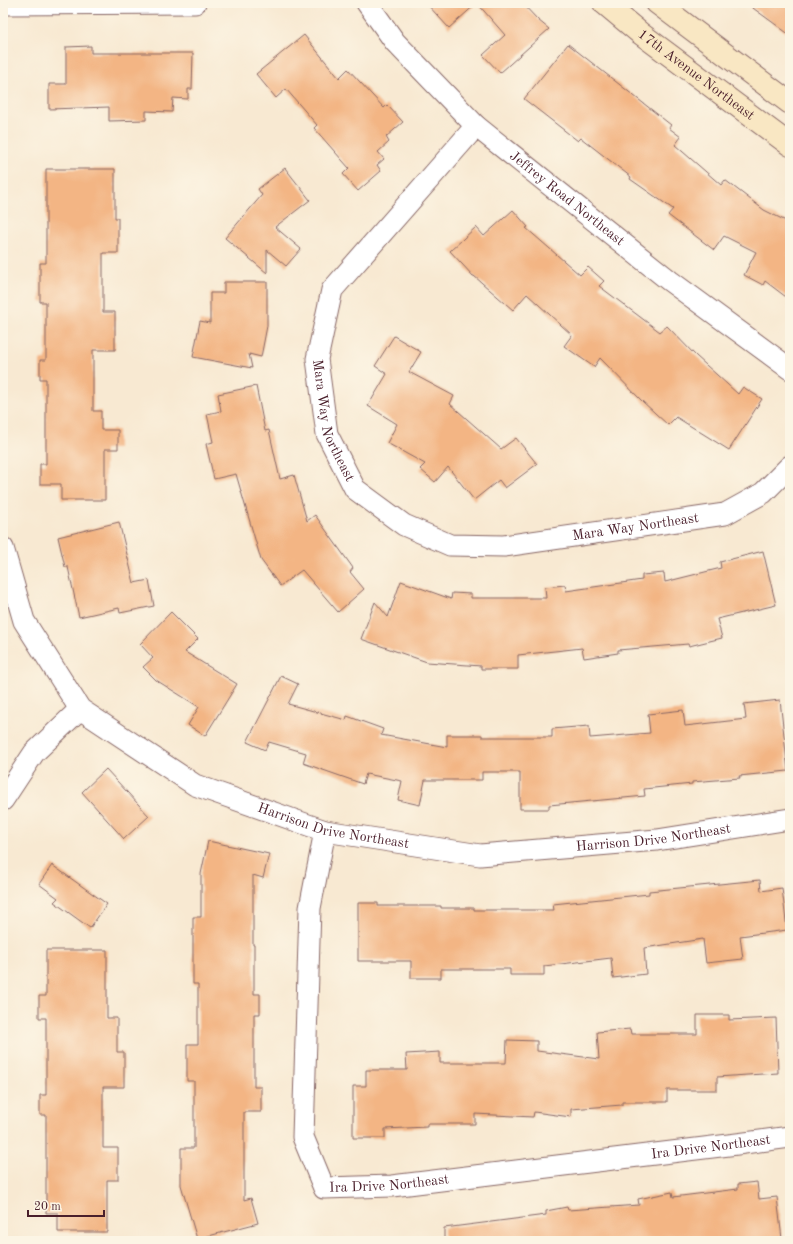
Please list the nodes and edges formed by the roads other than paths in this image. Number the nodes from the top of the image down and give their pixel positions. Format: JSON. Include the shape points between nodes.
{"nodes":[{"id":1,"x":195,"y":3,"type":"edge"},
{"id":2,"x":367,"y":3,"type":"edge"},
{"id":3,"x":604,"y":3,"type":"edge"},
{"id":4,"x":657,"y":3,"type":"edge"},
{"id":5,"x":3,"y":4,"type":"edge"},
{"id":6,"x":790,"y":103,"type":"edge"},
{"id":7,"x":476,"y":126,"type":"junction"},
{"id":8,"x":790,"y":145,"type":"edge"},
{"id":9,"x":790,"y":369,"type":"edge"},
{"id":10,"x":790,"y":466,"type":"edge"},
{"id":11,"x":3,"y":548,"type":"edge"},
{"id":12,"x":80,"y":709,"type":"junction"},
{"id":13,"x":3,"y":800,"type":"edge"},
{"id":14,"x":790,"y":819,"type":"edge"},
{"id":15,"x":325,"y":831,"type":"junction"},
{"id":16,"x":790,"y":1137,"type":"edge"}],
"edges":[{"from":1,"to":5,"type":"street"},
{"from":2,"to":7,"type":"street","name":"Jeffrey Road Northeast","via":[[395,42]]},
{"from":3,"to":8,"type":"street","name":"17th Avenue Northeast"},
{"from":4,"to":6,"type":"street"},
{"from":7,"to":9,"type":"street","name":"Jeffrey Road Northeast","via":[[670,281]]},
{"from":7,"to":10,"type":"street","name":"Mara Way Northeast","via":[[332,290],[317,359],[327,434],[355,489],[404,525],[450,545],[504,546],[725,514],[763,493]]},
{"from":11,"to":12,"type":"street","name":"Harrison Drive Northeast","via":[[24,621]]},
{"from":12,"to":13,"type":"street","via":[[34,753]]},
{"from":12,"to":15,"type":"street","name":"Harrison Drive Northeast","via":[[195,785]]},
{"from":14,"to":15,"type":"street","name":"Harrison Drive Northeast","via":[[657,840],[480,855]]},
{"from":15,"to":16,"type":"street","name":"Ira Drive Northeast","via":[[310,908],[303,1137],[324,1188],[392,1186]]}]}
